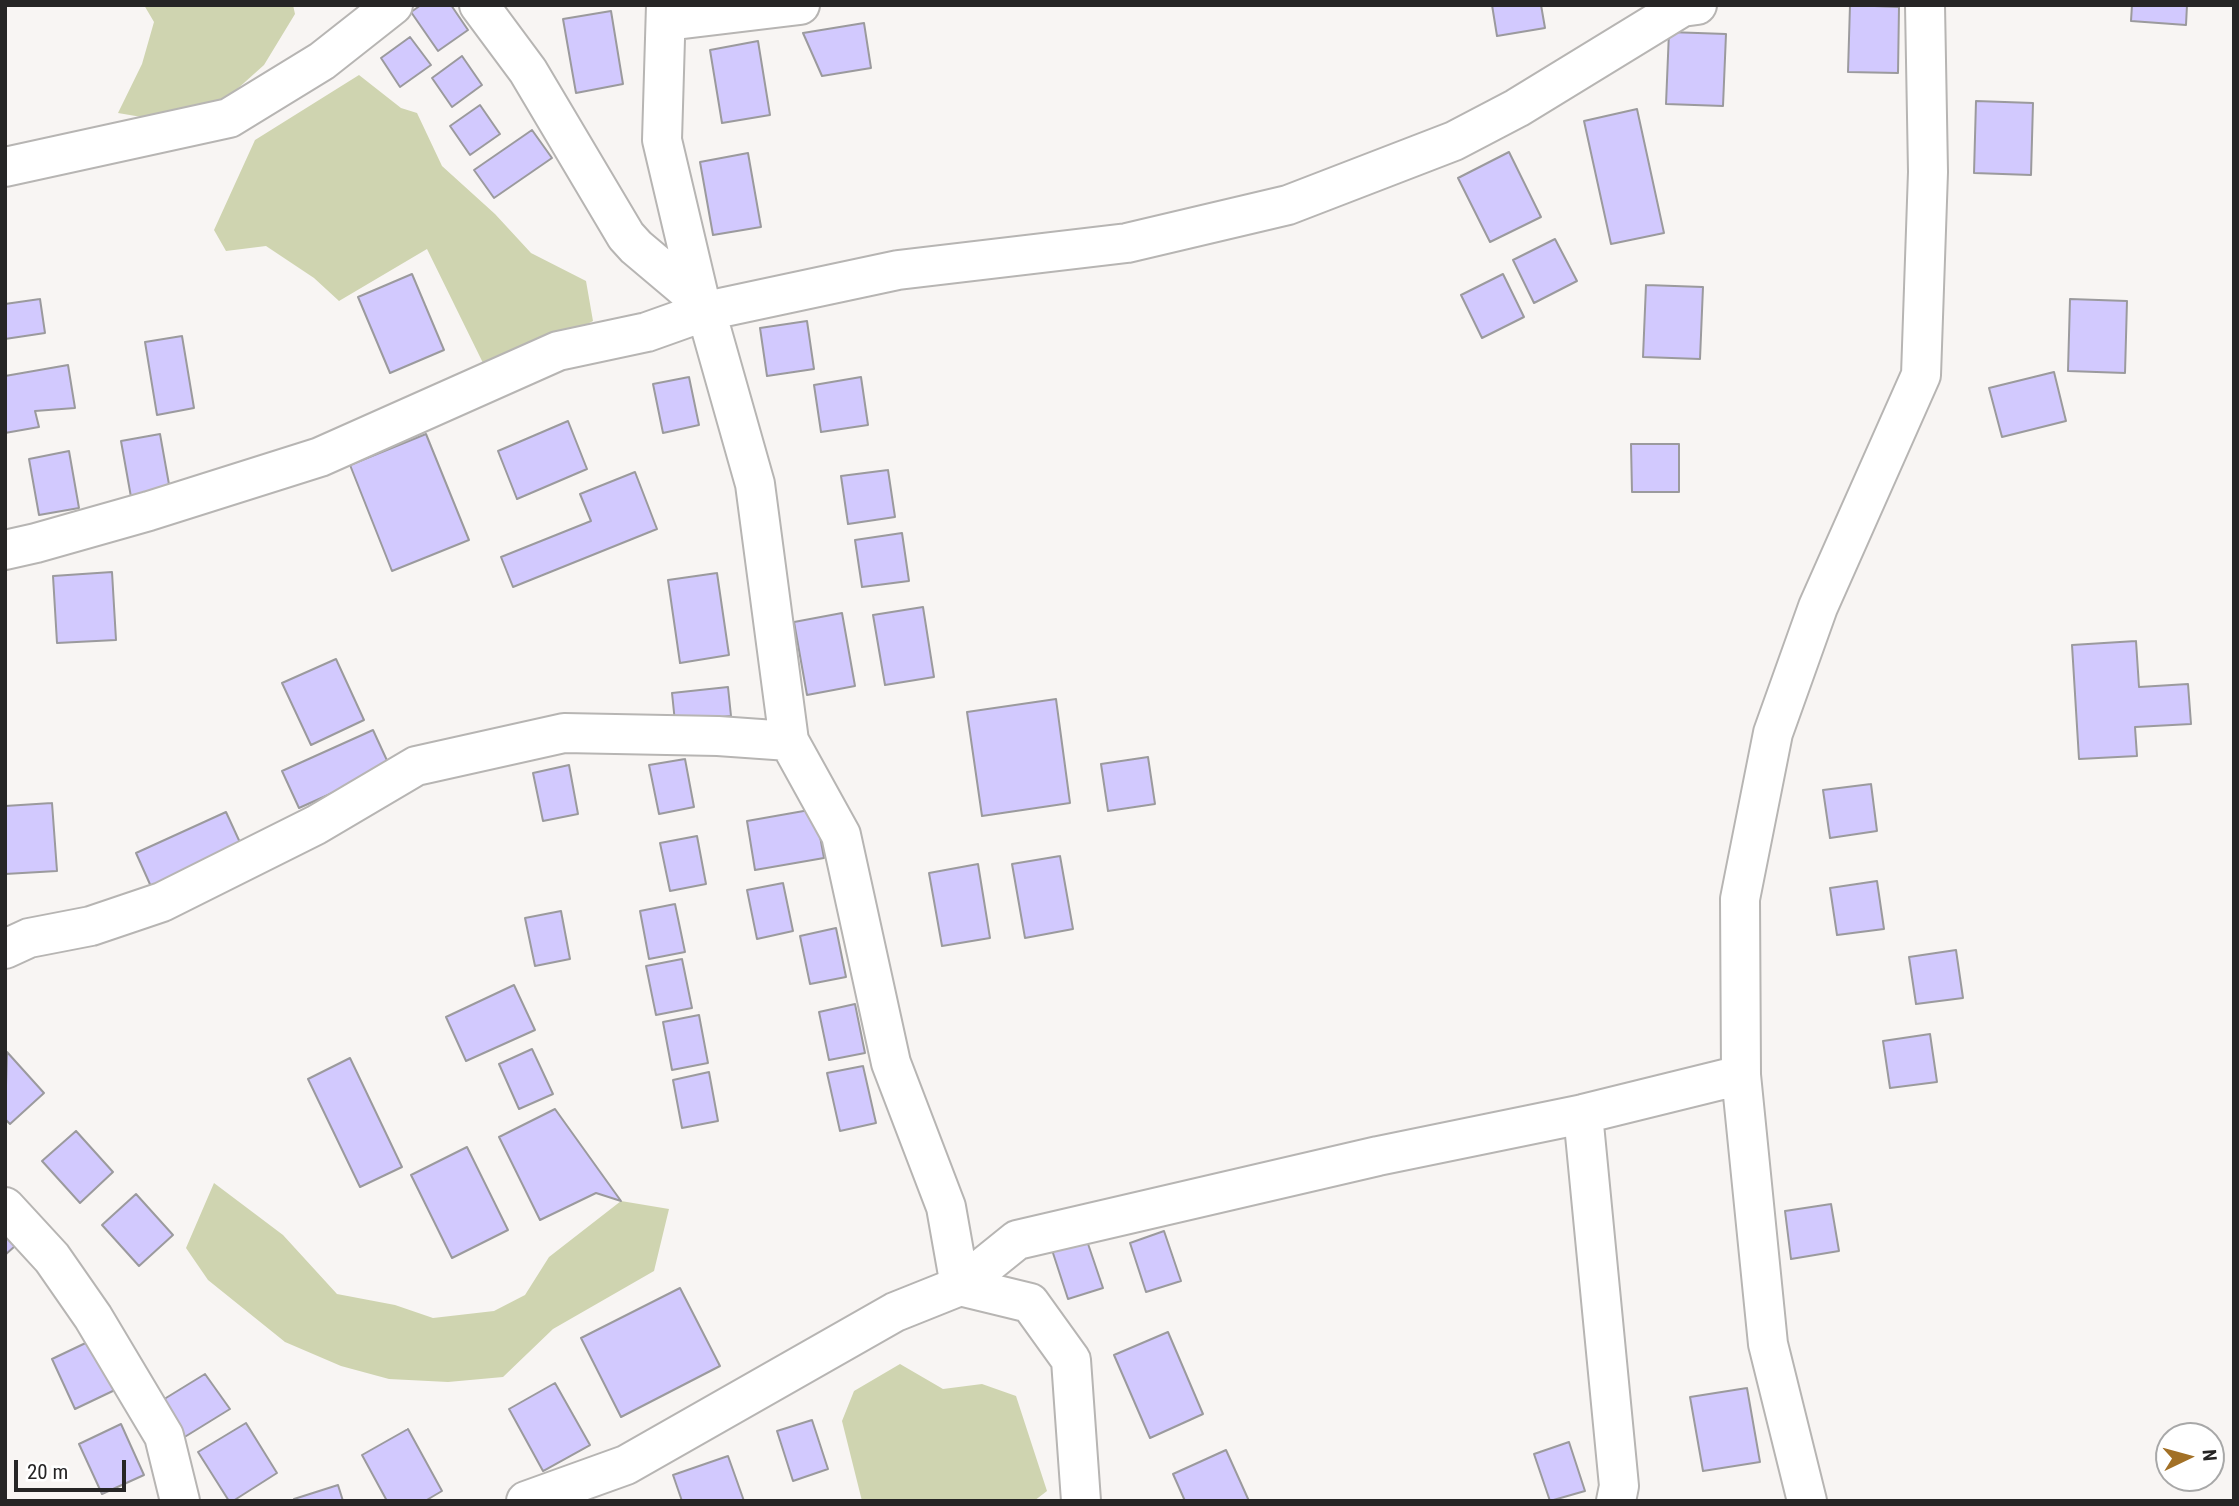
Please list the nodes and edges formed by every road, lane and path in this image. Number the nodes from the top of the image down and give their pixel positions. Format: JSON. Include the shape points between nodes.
{"nodes":[{"id":1,"x":393,"y":5,"type":"edge"},
{"id":2,"x":479,"y":5,"type":"edge"},
{"id":3,"x":800,"y":5,"type":"edge"},
{"id":4,"x":1697,"y":5,"type":"edge"},
{"id":5,"x":1925,"y":5,"type":"edge"},
{"id":6,"x":667,"y":13,"type":"edge"},
{"id":7,"x":5,"y":167,"type":"edge"},
{"id":8,"x":703,"y":306,"type":"junction"},
{"id":9,"x":5,"y":550,"type":"edge"},
{"id":10,"x":789,"y":741,"type":"junction"},
{"id":11,"x":5,"y":949,"type":"edge"},
{"id":12,"x":1741,"y":1075,"type":"junction"},
{"id":13,"x":1583,"y":1114,"type":"junction"},
{"id":14,"x":5,"y":1208,"type":"edge"},
{"id":15,"x":960,"y":1286,"type":"junction"},
{"id":16,"x":180,"y":1501,"type":"edge"},
{"id":17,"x":526,"y":1501,"type":"edge"},
{"id":18,"x":1081,"y":1501,"type":"edge"},
{"id":19,"x":1616,"y":1501,"type":"edge"},
{"id":20,"x":1807,"y":1501,"type":"edge"}],
"edges":[{"from":1,"to":7,"type":"street","via":[[322,61],[229,118]]},
{"from":2,"to":8,"type":"street","via":[[528,71],[626,236]]},
{"from":3,"to":6,"type":"street"},
{"from":4,"to":8,"type":"street","via":[[1682,7],[1454,141],[1288,205],[1127,243],[898,271]]},
{"from":5,"to":12,"type":"street","via":[[1928,172],[1920,375],[1818,607],[1773,733],[1740,899]]},
{"from":6,"to":8,"type":"street","via":[[662,140]]},
{"from":8,"to":9,"type":"street","via":[[648,332],[558,351],[320,457]]},
{"from":8,"to":10,"type":"street","via":[[755,484]]},
{"from":10,"to":11,"type":"street","via":[[564,733],[416,766],[316,825],[162,902],[91,926],[29,938]]},
{"from":10,"to":15,"type":"street","via":[[841,835],[891,1063],[946,1207]]},
{"from":12,"to":13,"type":"street"},
{"from":12,"to":20,"type":"street","via":[[1768,1344]]},
{"from":13,"to":15,"type":"street","via":[[1017,1240]]},
{"from":13,"to":19,"type":"street","via":[[1619,1486]]},
{"from":14,"to":16,"type":"street","via":[[52,1258],[93,1317],[164,1436]]},
{"from":15,"to":17,"type":"street","via":[[895,1312],[626,1465]]},
{"from":15,"to":18,"type":"street","via":[[1030,1303],[1071,1360]]}]}
